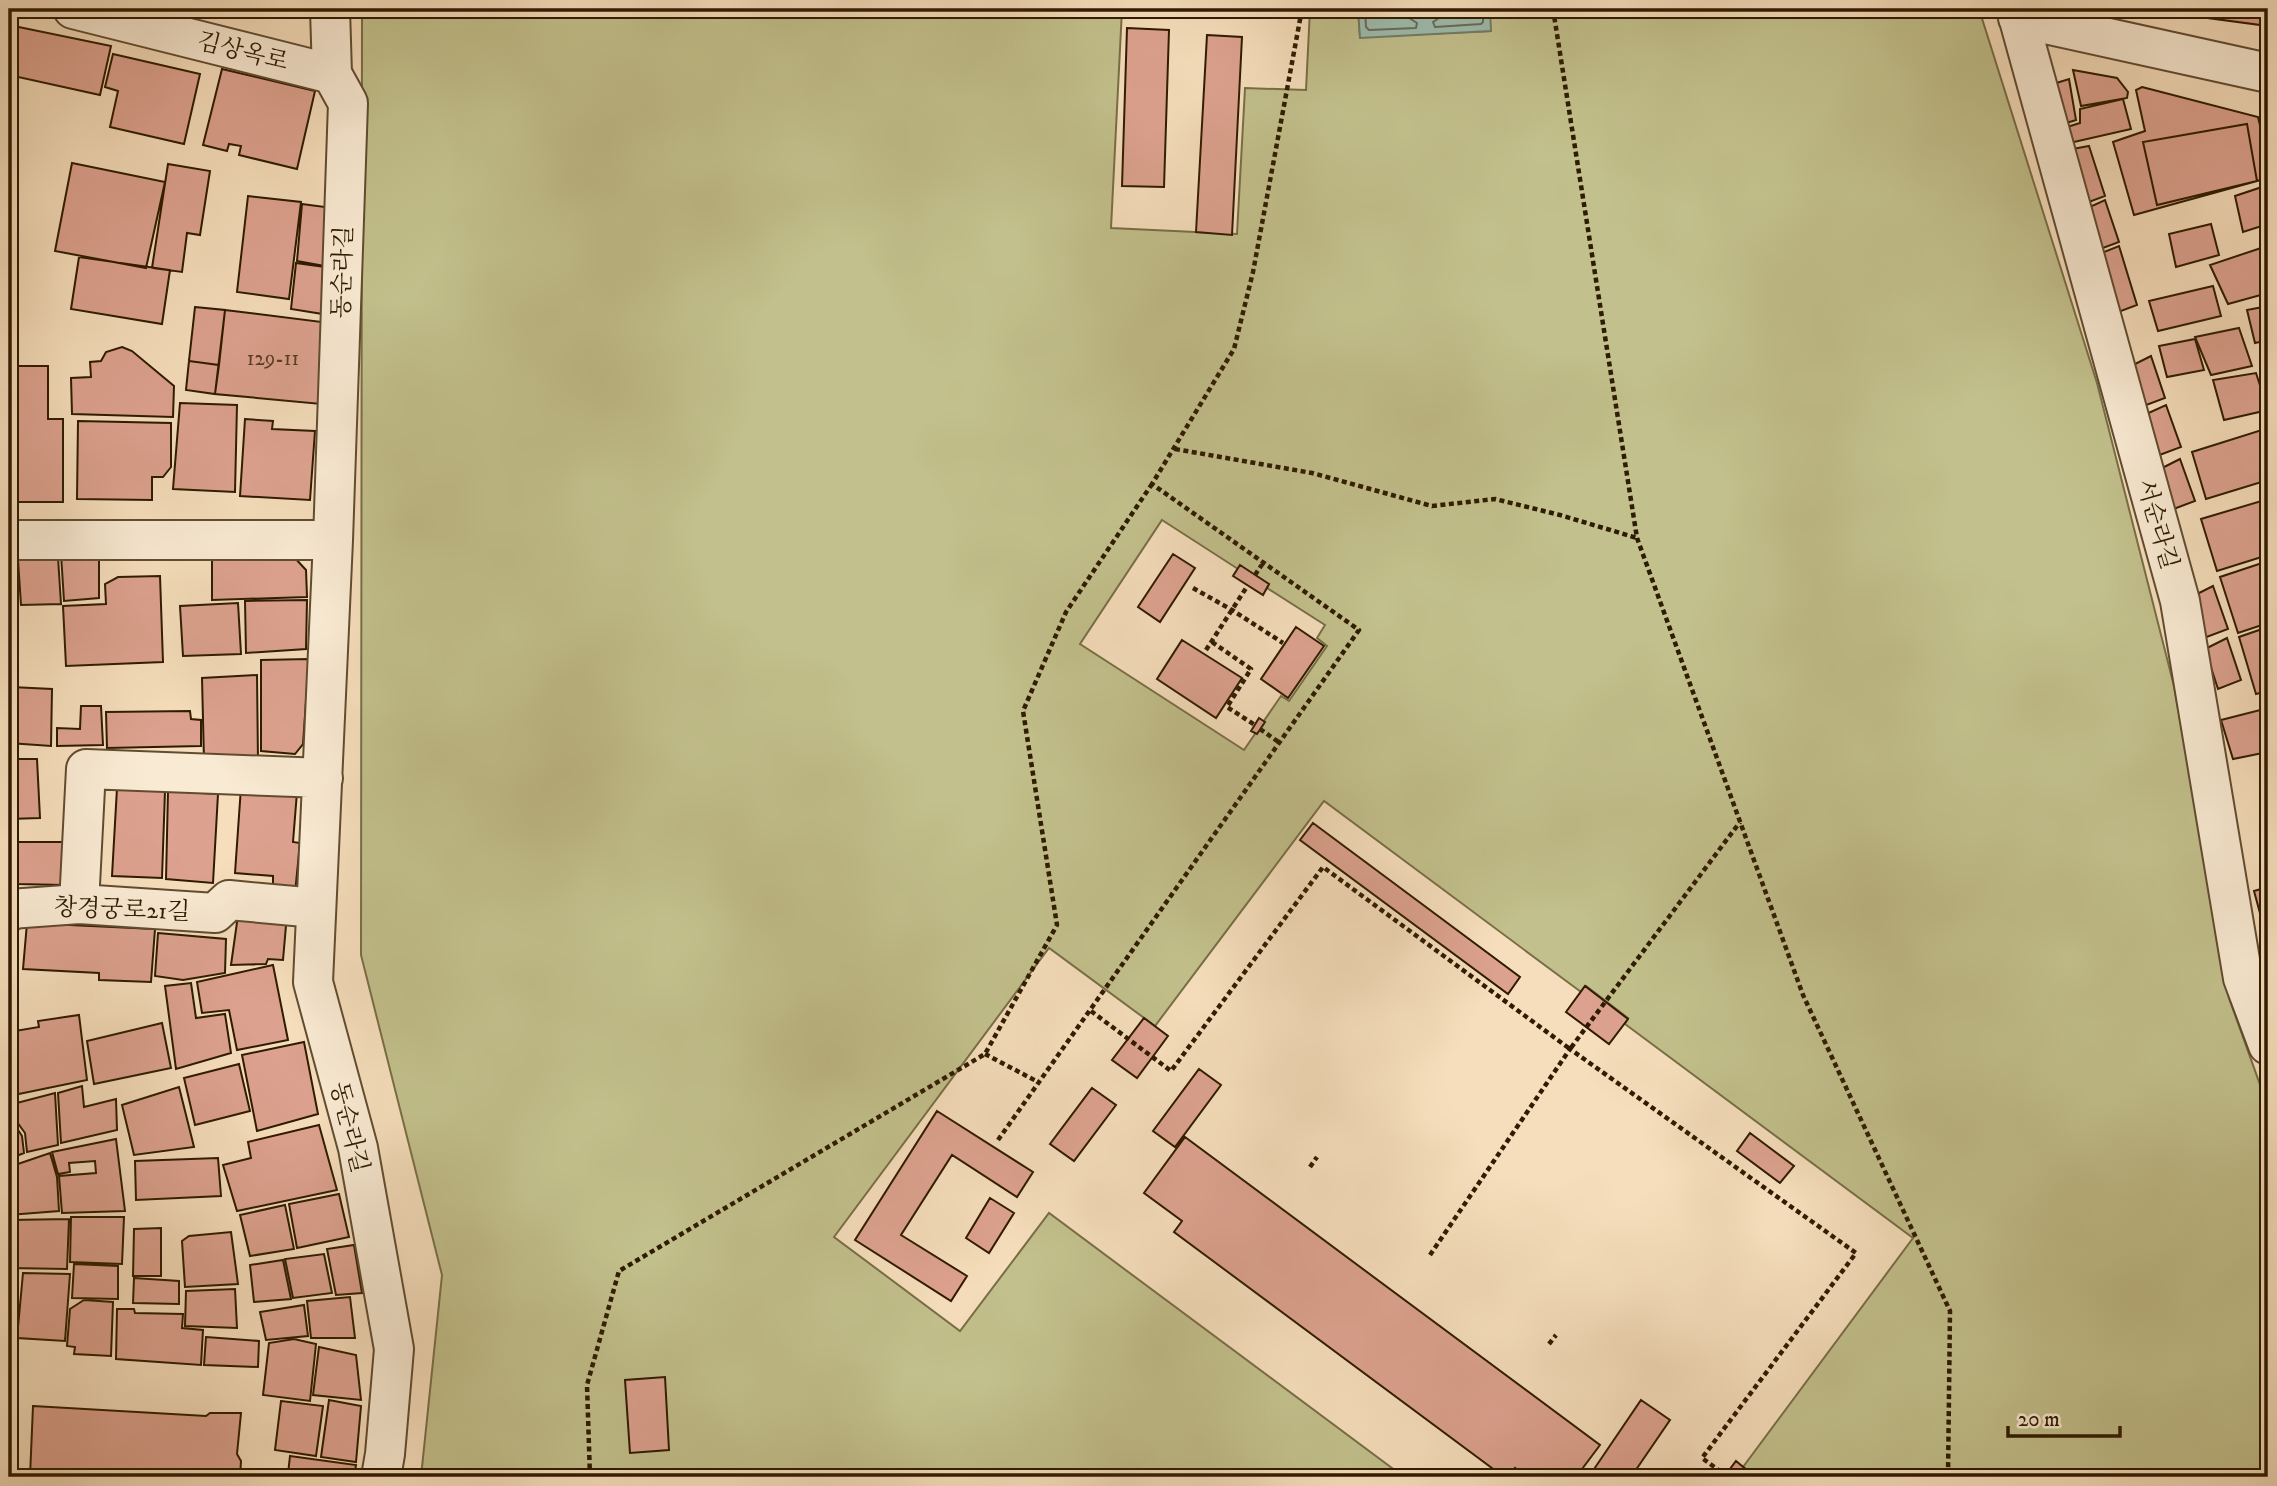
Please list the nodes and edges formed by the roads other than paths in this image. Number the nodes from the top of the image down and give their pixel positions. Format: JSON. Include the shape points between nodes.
{"nodes":[{"id":1,"x":73,"y":9,"type":"edge"},
{"id":2,"x":330,"y":9,"type":"edge"},
{"id":3,"x":2017,"y":14,"type":"edge"},
{"id":4,"x":2268,"y":73,"type":"edge"},
{"id":5,"x":332,"y":74,"type":"junction"},
{"id":6,"x":9,"y":540,"type":"edge"},
{"id":7,"x":333,"y":540,"type":"junction"},
{"id":8,"x":323,"y":778,"type":"junction"},
{"id":9,"x":79,"y":904,"type":"junction"},
{"id":10,"x":316,"y":908,"type":"junction"},
{"id":11,"x":9,"y":912,"type":"edge"},
{"id":12,"x":2268,"y":1045,"type":"edge"},
{"id":13,"x":380,"y":1477,"type":"edge"}],
"edges":[{"from":1,"to":5,"type":"street","name":"김상옥로"},
{"from":2,"to":5,"type":"street","name":"동순라길"},
{"from":3,"to":4,"type":"street"},
{"from":3,"to":12,"type":"street","name":"서순라길","via":[[2180,601],[2244,978]]},
{"from":5,"to":7,"type":"street","name":"동순라길","via":[[348,103]]},
{"from":6,"to":7,"type":"street"},
{"from":7,"to":8,"type":"street","name":"동순라길"},
{"from":8,"to":9,"type":"street","via":[[86,769]]},
{"from":8,"to":10,"type":"street","name":"동순라길"},
{"from":9,"to":10,"type":"street","name":"창경궁로21길","via":[[215,913],[229,900]]},
{"from":9,"to":11,"type":"street","name":"창경궁로21길"},
{"from":10,"to":13,"type":"street","name":"동순라길","via":[[313,982],[358,1148],[394,1349]]}]}
